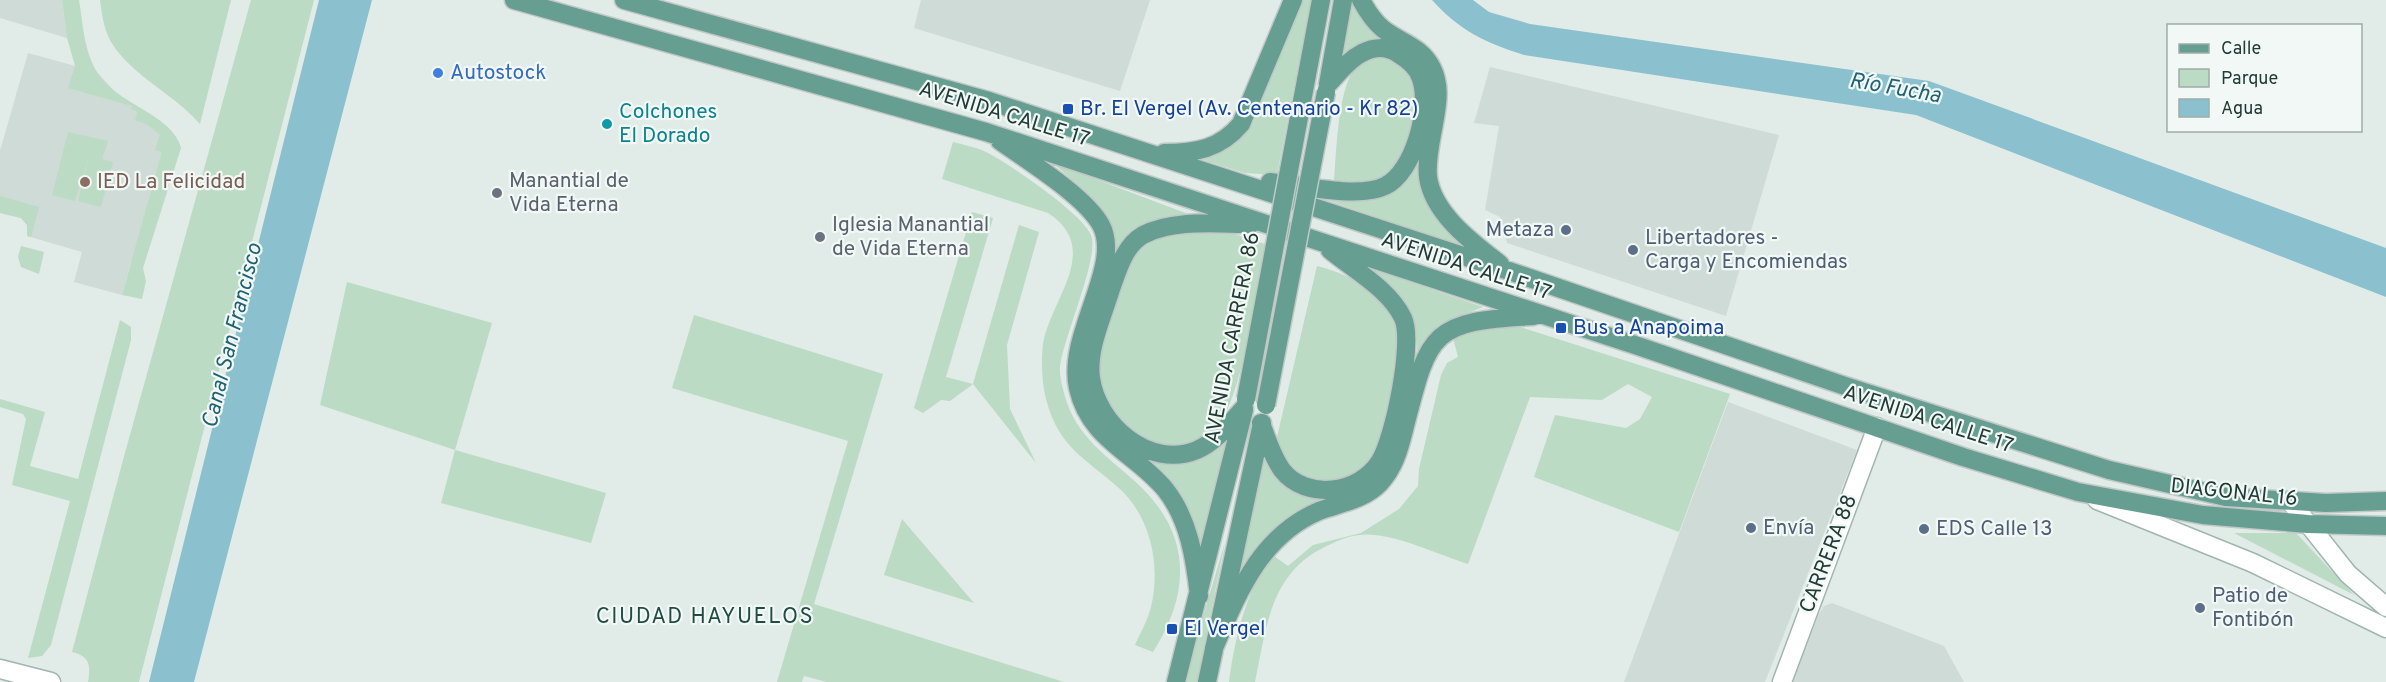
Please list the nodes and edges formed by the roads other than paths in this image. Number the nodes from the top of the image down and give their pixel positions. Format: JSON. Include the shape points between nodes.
{"nodes":[{"id":1,"x":514,"y":0,"type":"edge"},
{"id":2,"x":624,"y":0,"type":"edge"},
{"id":3,"x":1293,"y":0,"type":"edge"},
{"id":4,"x":1321,"y":0,"type":"edge"},
{"id":5,"x":1343,"y":0,"type":"edge"},
{"id":6,"x":1360,"y":0,"type":"edge"},
{"id":7,"x":1327,"y":88,"type":"junction"},
{"id":8,"x":986,"y":132,"type":"junction"},
{"id":9,"x":1150,"y":153,"type":"junction"},
{"id":10,"x":1219,"y":176,"type":"junction"},
{"id":11,"x":1262,"y":223,"type":"junction"},
{"id":12,"x":1322,"y":243,"type":"junction"},
{"id":13,"x":1509,"y":271,"type":"junction"},
{"id":14,"x":1545,"y":315,"type":"junction"},
{"id":15,"x":1245,"y":404,"type":"junction"},
{"id":16,"x":1262,"y":423,"type":"junction"},
{"id":17,"x":1877,"y":427,"type":"junction"},
{"id":18,"x":2079,"y":492,"type":"junction"},
{"id":19,"x":2290,"y":501,"type":"junction"},
{"id":20,"x":2386,"y":501,"type":"edge"},
{"id":21,"x":2308,"y":524,"type":"junction"},
{"id":22,"x":2386,"y":526,"type":"edge"},
{"id":23,"x":1198,"y":596,"type":"junction"},
{"id":24,"x":2386,"y":608,"type":"edge"},
{"id":25,"x":2386,"y":628,"type":"edge"},
{"id":26,"x":1214,"y":648,"type":"junction"},
{"id":27,"x":0,"y":669,"type":"edge"},
{"id":28,"x":51,"y":682,"type":"edge"},
{"id":29,"x":1176,"y":682,"type":"edge"},
{"id":30,"x":1207,"y":682,"type":"edge"},
{"id":31,"x":1782,"y":682,"type":"edge"}],
"edges":[{"from":1,"to":8,"type":"main road","name":"AVENIDA CALLE 17"},
{"from":2,"to":9,"type":"main road","name":"AVENIDA CALLE 17","via":[[989,101]]},
{"from":3,"to":9,"type":"main road","via":[[1246,114],[1235,131],[1208,149]]},
{"from":4,"to":15,"type":"main road","name":"AVENIDA CARRERA 86","bridge":true},
{"from":5,"to":7,"type":"main road","name":"AVENIDA CARRERA 86"},
{"from":6,"to":13,"type":"main road","via":[[1375,22],[1414,46],[1433,70],[1438,99],[1428,160],[1430,184],[1449,218]]},
{"from":7,"to":10,"type":"main road","via":[[1353,59],[1374,48],[1393,51],[1414,67],[1421,77],[1423,106],[1415,148],[1399,176],[1385,186],[1366,190]]},
{"from":7,"to":16,"type":"main road","name":"AVENIDA CARRERA 86","bridge":true},
{"from":8,"to":11,"type":"main road","name":"AVENIDA CALLE 17"},
{"from":8,"to":23,"type":"main road","via":[[1074,196],[1102,226],[1106,243],[1103,270],[1078,346],[1080,399],[1104,437],[1155,479],[1174,503],[1191,545]]},
{"from":9,"to":10,"type":"main road","name":"AVENIDA CALLE 17"},
{"from":10,"to":13,"type":"main road","name":"AVENIDA CALLE 17"},
{"from":11,"to":12,"type":"main road","name":"AVENIDA CALLE 17"},
{"from":11,"to":15,"type":"main road","via":[[1166,227],[1134,242],[1124,255],[1114,282],[1090,365],[1094,391],[1117,430],[1139,446],[1164,453],[1186,454],[1207,445]]},
{"from":12,"to":14,"type":"main road","name":"AVENIDA CALLE 17"},
{"from":12,"to":16,"type":"main road","via":[[1385,294],[1407,331],[1404,370],[1387,444],[1379,462],[1364,478],[1340,489],[1317,490],[1294,482],[1281,469]]},
{"from":13,"to":19,"type":"main road","name":"AVENIDA CALLE 17","via":[[2081,462],[2226,497]]},
{"from":14,"to":17,"type":"main road","name":"AVENIDA CALLE 17"},
{"from":14,"to":26,"type":"main road","via":[[1465,323],[1434,342],[1419,371],[1399,452],[1386,477],[1370,492],[1318,511],[1278,536],[1245,579]]},
{"from":15,"to":23,"type":"main road","name":"AVENIDA CARRERA 86"},
{"from":16,"to":26,"type":"main road","name":"AVENIDA CARRERA 86"},
{"from":17,"to":18,"type":"main road","name":"AVENIDA CALLE 17"},
{"from":17,"to":31,"type":"main road","name":"CARRERA 88"},
{"from":18,"to":21,"type":"main road","name":"DIAGONAL 16","via":[[2203,515]]},
{"from":18,"to":25,"type":"main road","name":"AVENIDA CALLE 17","via":[[2253,563]]},
{"from":19,"to":20,"type":"main road","name":"DIAGONAL 16"},
{"from":19,"to":21,"type":"main road"},
{"from":21,"to":22,"type":"main road","name":"DIAGONAL 16"},
{"from":21,"to":24,"type":"main road","via":[[2348,574]]},
{"from":23,"to":29,"type":"main road","name":"AVENIDA CARRERA 86"},
{"from":26,"to":30,"type":"main road","name":"AVENIDA CARRERA 86"},
{"from":27,"to":28,"type":"main road"}]}
